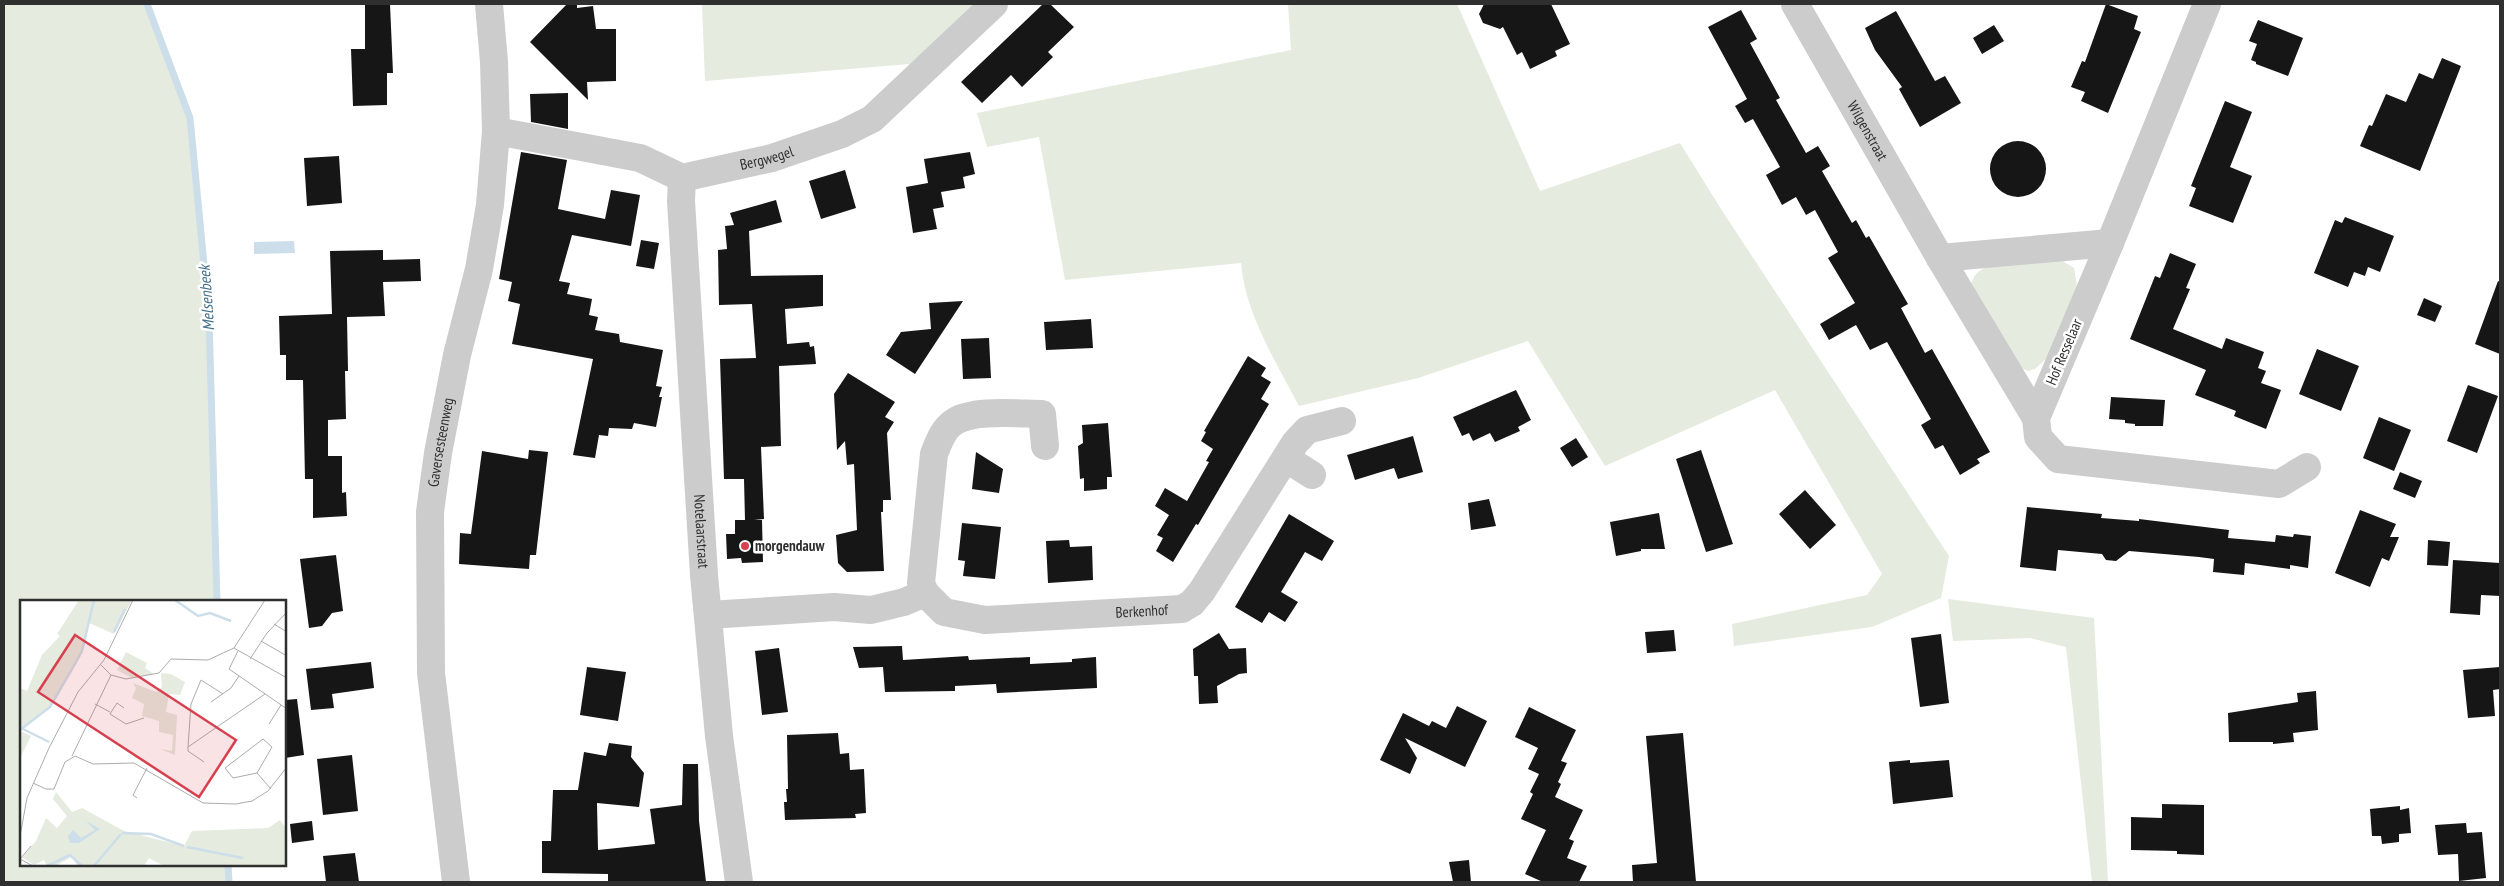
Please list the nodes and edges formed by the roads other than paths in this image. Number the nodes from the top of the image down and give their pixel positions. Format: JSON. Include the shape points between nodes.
{"nodes":[{"id":1,"x":489,"y":4,"type":"edge"},
{"id":2,"x":994,"y":4,"type":"edge"},
{"id":3,"x":1795,"y":4,"type":"edge"},
{"id":4,"x":2207,"y":4,"type":"edge"},
{"id":5,"x":496,"y":131,"type":"junction"},
{"id":6,"x":682,"y":178,"type":"junction"},
{"id":7,"x":2110,"y":243,"type":"junction"},
{"id":8,"x":1940,"y":258,"type":"junction"},
{"id":9,"x":2036,"y":418,"type":"junction"},
{"id":10,"x":1342,"y":421,"type":"dead end"},
{"id":11,"x":1044,"y":446,"type":"dead end"},
{"id":12,"x":1287,"y":459,"type":"junction"},
{"id":13,"x":2307,"y":467,"type":"dead end"},
{"id":14,"x":1312,"y":475,"type":"dead end"},
{"id":15,"x":925,"y":593,"type":"junction"},
{"id":16,"x":709,"y":614,"type":"junction"},
{"id":17,"x":456,"y":882,"type":"edge"},
{"id":18,"x":739,"y":882,"type":"edge"}],
"edges":[{"from":1,"to":5,"type":"street","name":"Gaversesteenweg"},
{"from":2,"to":6,"type":"street","name":"Bergwegel","via":[[872,119],[842,134],[772,158]]},
{"from":3,"to":8,"type":"street","name":"Wilgenstraat"},
{"from":4,"to":7,"type":"street","name":"Hof Resselaar"},
{"from":5,"to":6,"type":"street","via":[[640,158]]},
{"from":5,"to":17,"type":"street","name":"Gaversesteenweg","via":[[490,205],[457,355],[430,512],[431,673]]},
{"from":6,"to":16,"type":"street","name":"Notelaarstraat","via":[[702,545]]},
{"from":7,"to":8,"type":"street"},
{"from":7,"to":9,"type":"street","name":"Hof Resselaar"},
{"from":8,"to":9,"type":"street","name":"Wilgenstraat"},
{"from":9,"to":13,"type":"street","via":[[2038,437],[2058,459],[2280,484]]},
{"from":10,"to":12,"type":"street","name":"Berkenhof","via":[[1307,430]]},
{"from":11,"to":15,"type":"street","via":[[1042,414],[970,416],[954,422],[941,436],[934,454],[922,567],[921,583]]},
{"from":12,"to":14,"type":"street"},
{"from":12,"to":15,"type":"street","name":"Berkenhof","via":[[1202,591],[1192,604],[1182,609],[986,620],[944,612]]},
{"from":15,"to":16,"type":"street","via":[[871,610],[834,607]]},
{"from":16,"to":18,"type":"street","name":"Notelaarstraat","via":[[719,736]]}]}
